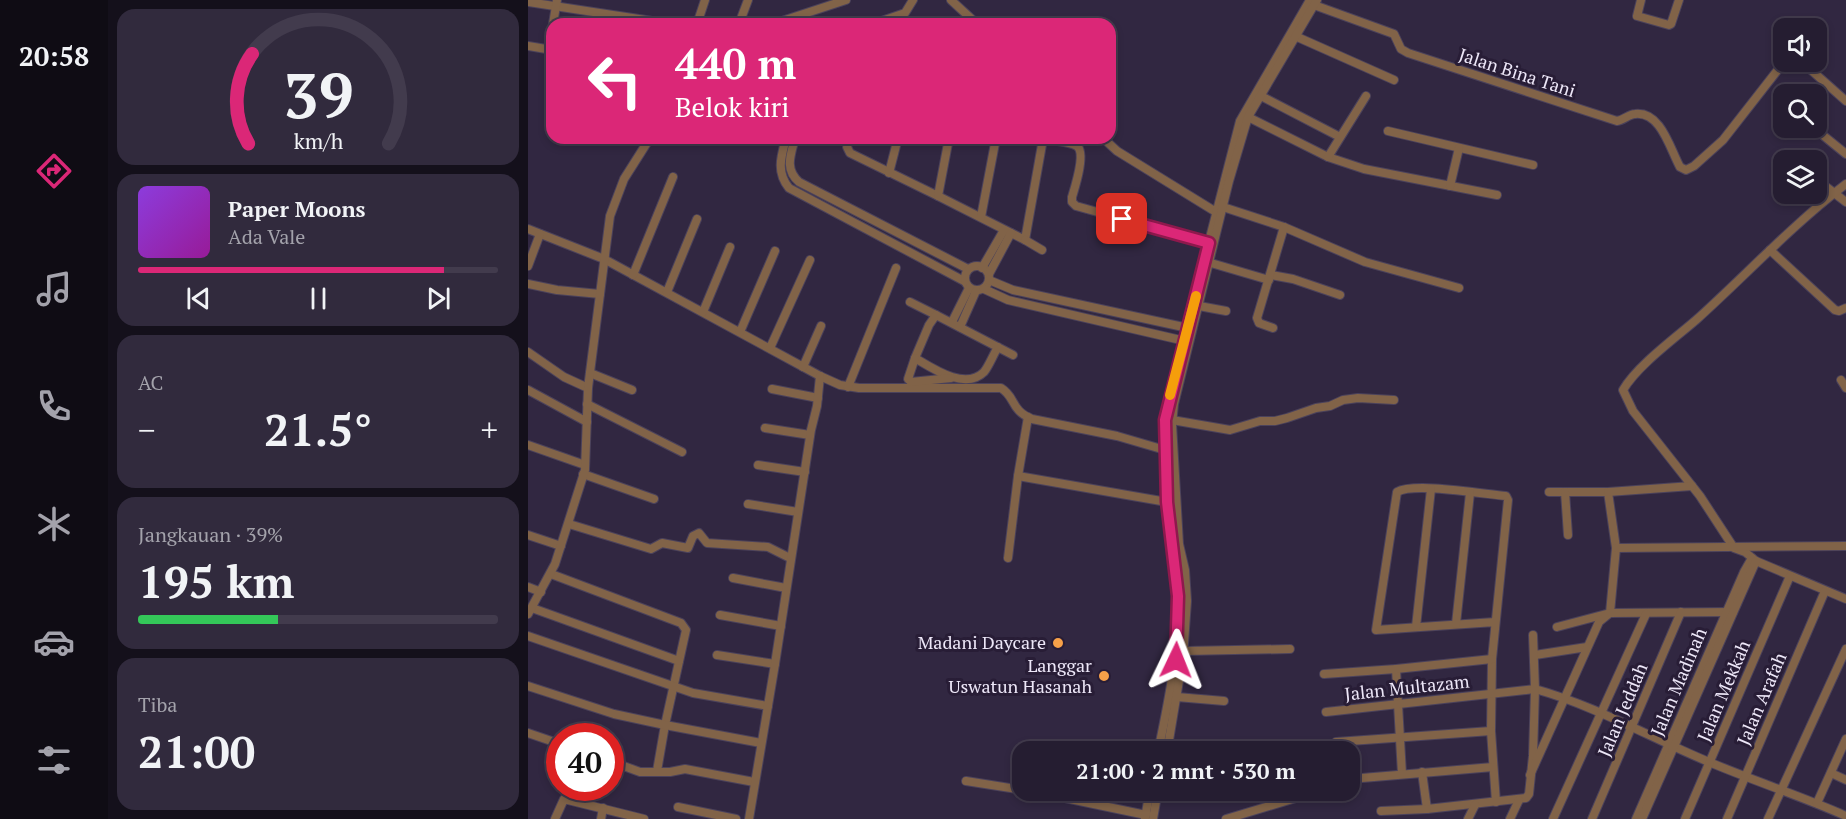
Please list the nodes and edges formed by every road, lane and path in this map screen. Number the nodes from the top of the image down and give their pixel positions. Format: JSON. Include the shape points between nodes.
{"nodes":[{"id":1,"x":705,"y":0,"type":"edge"},
{"id":2,"x":748,"y":0,"type":"edge"},
{"id":3,"x":846,"y":0,"type":"edge"},
{"id":4,"x":913,"y":0,"type":"edge"},
{"id":5,"x":951,"y":0,"type":"edge"},
{"id":6,"x":1641,"y":0,"type":"edge"},
{"id":7,"x":1679,"y":0,"type":"edge"},
{"id":8,"x":528,"y":2,"type":"edge"},
{"id":9,"x":1310,"y":2,"type":"edge"},
{"id":10,"x":557,"y":3,"type":"edge"},
{"id":11,"x":554,"y":18,"type":"edge"},
{"id":12,"x":636,"y":18,"type":"edge"},
{"id":13,"x":699,"y":18,"type":"edge"},
{"id":14,"x":741,"y":18,"type":"edge"},
{"id":15,"x":791,"y":18,"type":"edge"},
{"id":16,"x":890,"y":18,"type":"edge"},
{"id":17,"x":970,"y":18,"type":"edge"},
{"id":18,"x":1295,"y":36,"type":"junction"},
{"id":19,"x":528,"y":46,"type":"edge"},
{"id":20,"x":546,"y":48,"type":"edge"},
{"id":21,"x":1776,"y":72,"type":"edge"},
{"id":22,"x":1813,"y":72,"type":"edge"},
{"id":23,"x":1394,"y":80,"type":"dead end"},
{"id":24,"x":1262,"y":96,"type":"junction"},
{"id":25,"x":1366,"y":96,"type":"dead end"},
{"id":26,"x":1846,"y":101,"type":"edge"},
{"id":27,"x":1248,"y":117,"type":"junction"},
{"id":28,"x":1388,"y":131,"type":"dead end"},
{"id":29,"x":1340,"y":137,"type":"junction"},
{"id":30,"x":1826,"y":138,"type":"edge"},
{"id":31,"x":646,"y":144,"type":"edge"},
{"id":32,"x":785,"y":144,"type":"edge"},
{"id":33,"x":794,"y":144,"type":"edge"},
{"id":34,"x":848,"y":144,"type":"edge"},
{"id":35,"x":896,"y":144,"type":"edge"},
{"id":36,"x":948,"y":144,"type":"edge"},
{"id":37,"x":995,"y":144,"type":"edge"},
{"id":38,"x":1040,"y":144,"type":"edge"},
{"id":39,"x":1069,"y":144,"type":"edge"},
{"id":40,"x":1109,"y":144,"type":"edge"},
{"id":41,"x":1458,"y":148,"type":"junction"},
{"id":42,"x":1846,"y":154,"type":"edge"},
{"id":43,"x":1328,"y":157,"type":"junction"},
{"id":44,"x":1533,"y":165,"type":"dead end"},
{"id":45,"x":889,"y":173,"type":"junction"},
{"id":46,"x":673,"y":177,"type":"dead end"},
{"id":47,"x":1846,"y":184,"type":"edge"},
{"id":48,"x":1450,"y":186,"type":"junction"},
{"id":49,"x":1827,"y":187,"type":"edge"},
{"id":50,"x":1834,"y":193,"type":"junction"},
{"id":51,"x":1497,"y":195,"type":"dead end"},
{"id":52,"x":938,"y":196,"type":"junction"},
{"id":53,"x":1846,"y":202,"type":"edge"},
{"id":54,"x":1220,"y":210,"type":"junction"},
{"id":55,"x":981,"y":217,"type":"junction"},
{"id":56,"x":697,"y":219,"type":"dead end"},
{"id":57,"x":1284,"y":228,"type":"junction"},
{"id":58,"x":528,"y":229,"type":"edge"},
{"id":59,"x":1008,"y":231,"type":"junction"},
{"id":60,"x":540,"y":234,"type":"junction"},
{"id":61,"x":1025,"y":240,"type":"junction"},
{"id":62,"x":1209,"y":243,"type":"junction"},
{"id":63,"x":730,"y":247,"type":"dead end"},
{"id":64,"x":775,"y":250,"type":"dead end"},
{"id":65,"x":1042,"y":250,"type":"dead end"},
{"id":66,"x":1770,"y":250,"type":"junction"},
{"id":67,"x":604,"y":259,"type":"junction"},
{"id":68,"x":810,"y":260,"type":"dead end"},
{"id":69,"x":1210,"y":263,"type":"junction"},
{"id":70,"x":528,"y":266,"type":"edge"},
{"id":71,"x":982,"y":267,"type":"junction"},
{"id":72,"x":896,"y":268,"type":"dead end"},
{"id":73,"x":968,"y":269,"type":"junction"},
{"id":74,"x":633,"y":275,"type":"junction"},
{"id":75,"x":989,"y":277,"type":"junction"},
{"id":76,"x":1270,"y":278,"type":"junction"},
{"id":77,"x":528,"y":284,"type":"edge"},
{"id":78,"x":973,"y":287,"type":"junction"},
{"id":79,"x":1459,"y":288,"type":"dead end"},
{"id":80,"x":667,"y":292,"type":"junction"},
{"id":81,"x":600,"y":294,"type":"junction"},
{"id":82,"x":1340,"y":295,"type":"dead end"},
{"id":83,"x":910,"y":302,"type":"dead end"},
{"id":84,"x":1200,"y":306,"type":"junction"},
{"id":85,"x":1846,"y":308,"type":"edge"},
{"id":86,"x":703,"y":312,"type":"junction"},
{"id":87,"x":1226,"y":312,"type":"dead end"},
{"id":88,"x":936,"y":315,"type":"junction"},
{"id":89,"x":952,"y":322,"type":"junction"},
{"id":90,"x":821,"y":326,"type":"dead end"},
{"id":91,"x":960,"y":327,"type":"junction"},
{"id":92,"x":1188,"y":328,"type":"junction"},
{"id":93,"x":1273,"y":328,"type":"dead end"},
{"id":94,"x":740,"y":332,"type":"junction"},
{"id":95,"x":1185,"y":341,"type":"junction"},
{"id":96,"x":998,"y":347,"type":"junction"},
{"id":97,"x":770,"y":348,"type":"junction"},
{"id":98,"x":528,"y":352,"type":"edge"},
{"id":99,"x":1013,"y":355,"type":"dead end"},
{"id":100,"x":915,"y":358,"type":"junction"},
{"id":101,"x":803,"y":367,"type":"junction"},
{"id":102,"x":590,"y":373,"type":"junction"},
{"id":103,"x":820,"y":376,"type":"junction"},
{"id":104,"x":952,"y":377,"type":"junction"},
{"id":105,"x":1841,"y":380,"type":"dead end"},
{"id":106,"x":848,"y":387,"type":"junction"},
{"id":107,"x":588,"y":388,"type":"junction"},
{"id":108,"x":1846,"y":388,"type":"edge"},
{"id":109,"x":772,"y":389,"type":"dead end"},
{"id":110,"x":528,"y":390,"type":"edge"},
{"id":111,"x":632,"y":390,"type":"dead end"},
{"id":112,"x":818,"y":398,"type":"junction"},
{"id":113,"x":1395,"y":400,"type":"dead end"},
{"id":114,"x":587,"y":404,"type":"junction"},
{"id":115,"x":1028,"y":417,"type":"junction"},
{"id":116,"x":1172,"y":420,"type":"junction"},
{"id":117,"x":587,"y":422,"type":"junction"},
{"id":118,"x":765,"y":428,"type":"dead end"},
{"id":119,"x":810,"y":435,"type":"junction"},
{"id":120,"x":528,"y":444,"type":"edge"},
{"id":121,"x":1165,"y":450,"type":"junction"},
{"id":122,"x":682,"y":452,"type":"dead end"},
{"id":123,"x":585,"y":465,"type":"junction"},
{"id":124,"x":758,"y":465,"type":"dead end"},
{"id":125,"x":805,"y":472,"type":"junction"},
{"id":126,"x":583,"y":474,"type":"junction"},
{"id":127,"x":1018,"y":476,"type":"junction"},
{"id":128,"x":1692,"y":486,"type":"junction"},
{"id":129,"x":1431,"y":489,"type":"junction"},
{"id":130,"x":1549,"y":492,"type":"dead end"},
{"id":131,"x":1565,"y":492,"type":"junction"},
{"id":132,"x":1608,"y":492,"type":"junction"},
{"id":133,"x":1470,"y":493,"type":"junction"},
{"id":134,"x":654,"y":499,"type":"dead end"},
{"id":135,"x":1167,"y":502,"type":"junction"},
{"id":136,"x":748,"y":504,"type":"dead end"},
{"id":137,"x":798,"y":512,"type":"junction"},
{"id":138,"x":569,"y":524,"type":"junction"},
{"id":139,"x":528,"y":535,"type":"edge"},
{"id":140,"x":1568,"y":535,"type":"dead end"},
{"id":141,"x":561,"y":546,"type":"junction"},
{"id":142,"x":1846,"y":546,"type":"edge"},
{"id":143,"x":1734,"y":548,"type":"junction"},
{"id":144,"x":1616,"y":549,"type":"junction"},
{"id":145,"x":790,"y":558,"type":"junction"},
{"id":146,"x":1008,"y":558,"type":"dead end"},
{"id":147,"x":1754,"y":560,"type":"junction"},
{"id":148,"x":551,"y":574,"type":"junction"},
{"id":149,"x":1790,"y":576,"type":"junction"},
{"id":150,"x":732,"y":578,"type":"dead end"},
{"id":151,"x":528,"y":587,"type":"edge"},
{"id":152,"x":786,"y":588,"type":"junction"},
{"id":153,"x":1825,"y":591,"type":"junction"},
{"id":154,"x":541,"y":592,"type":"junction"},
{"id":155,"x":1846,"y":599,"type":"edge"},
{"id":156,"x":530,"y":611,"type":"edge"},
{"id":157,"x":1681,"y":612,"type":"junction"},
{"id":158,"x":1730,"y":612,"type":"junction"},
{"id":159,"x":1610,"y":613,"type":"junction"},
{"id":160,"x":1646,"y":614,"type":"junction"},
{"id":161,"x":720,"y":615,"type":"dead end"},
{"id":162,"x":1495,"y":622,"type":"junction"},
{"id":163,"x":1456,"y":624,"type":"junction"},
{"id":164,"x":781,"y":626,"type":"junction"},
{"id":165,"x":1416,"y":627,"type":"junction"},
{"id":166,"x":1557,"y":627,"type":"dead end"},
{"id":167,"x":1533,"y":635,"type":"dead end"},
{"id":168,"x":528,"y":636,"type":"edge"},
{"id":169,"x":1587,"y":647,"type":"junction"},
{"id":170,"x":1290,"y":649,"type":"dead end"},
{"id":171,"x":1846,"y":649,"type":"edge"},
{"id":172,"x":1184,"y":651,"type":"junction"},
{"id":173,"x":717,"y":655,"type":"dead end"},
{"id":174,"x":1535,"y":655,"type":"junction"},
{"id":175,"x":1492,"y":659,"type":"junction"},
{"id":176,"x":679,"y":662,"type":"junction"},
{"id":177,"x":775,"y":664,"type":"junction"},
{"id":178,"x":1396,"y":669,"type":"junction"},
{"id":179,"x":1324,"y":674,"type":"dead end"},
{"id":180,"x":528,"y":686,"type":"edge"},
{"id":181,"x":673,"y":687,"type":"junction"},
{"id":182,"x":1535,"y":689,"type":"junction"},
{"id":183,"x":1491,"y":694,"type":"junction"},
{"id":184,"x":1178,"y":697,"type":"junction"},
{"id":185,"x":1566,"y":698,"type":"junction"},
{"id":186,"x":1224,"y":701,"type":"dead end"},
{"id":187,"x":1397,"y":704,"type":"junction"},
{"id":188,"x":768,"y":705,"type":"junction"},
{"id":189,"x":1326,"y":712,"type":"dead end"},
{"id":190,"x":1600,"y":714,"type":"junction"},
{"id":191,"x":665,"y":725,"type":"junction"},
{"id":192,"x":1633,"y":727,"type":"junction"},
{"id":193,"x":1491,"y":731,"type":"junction"},
{"id":194,"x":528,"y":733,"type":"edge"},
{"id":195,"x":1400,"y":738,"type":"junction"},
{"id":196,"x":546,"y":739,"type":"edge"},
{"id":197,"x":1846,"y":740,"type":"edge"},
{"id":198,"x":1160,"y":741,"type":"edge"},
{"id":199,"x":1169,"y":741,"type":"edge"},
{"id":200,"x":1352,"y":741,"type":"edge"},
{"id":201,"x":761,"y":743,"type":"junction"},
{"id":202,"x":1672,"y":745,"type":"junction"},
{"id":203,"x":1710,"y":763,"type":"junction"},
{"id":204,"x":624,"y":766,"type":"edge"},
{"id":205,"x":1493,"y":766,"type":"junction"},
{"id":206,"x":657,"y":771,"type":"junction"},
{"id":207,"x":1422,"y":772,"type":"junction"},
{"id":208,"x":1831,"y":773,"type":"junction"},
{"id":209,"x":1402,"y":774,"type":"junction"},
{"id":210,"x":1530,"y":775,"type":"junction"},
{"id":211,"x":1745,"y":776,"type":"junction"},
{"id":212,"x":1360,"y":778,"type":"edge"},
{"id":213,"x":1846,"y":780,"type":"edge"},
{"id":214,"x":966,"y":781,"type":"dead end"},
{"id":215,"x":754,"y":782,"type":"junction"},
{"id":216,"x":1012,"y":788,"type":"edge"},
{"id":217,"x":1781,"y":790,"type":"junction"},
{"id":218,"x":1519,"y":800,"type":"junction"},
{"id":219,"x":1073,"y":801,"type":"edge"},
{"id":220,"x":1149,"y":801,"type":"edge"},
{"id":221,"x":1154,"y":801,"type":"edge"},
{"id":222,"x":1286,"y":801,"type":"edge"},
{"id":223,"x":1496,"y":802,"type":"junction"},
{"id":224,"x":1817,"y":803,"type":"junction"},
{"id":225,"x":1475,"y":805,"type":"junction"},
{"id":226,"x":678,"y":807,"type":"dead end"},
{"id":227,"x":603,"y":808,"type":"junction"},
{"id":228,"x":1429,"y":809,"type":"junction"},
{"id":229,"x":1381,"y":811,"type":"dead end"},
{"id":230,"x":1846,"y":816,"type":"edge"},
{"id":231,"x":1148,"y":818,"type":"edge"},
{"id":232,"x":555,"y":819,"type":"edge"},
{"id":233,"x":601,"y":819,"type":"edge"},
{"id":234,"x":644,"y":819,"type":"edge"},
{"id":235,"x":736,"y":819,"type":"edge"},
{"id":236,"x":749,"y":819,"type":"edge"},
{"id":237,"x":1226,"y":819,"type":"edge"},
{"id":238,"x":1426,"y":819,"type":"edge"},
{"id":239,"x":1468,"y":819,"type":"edge"},
{"id":240,"x":1510,"y":819,"type":"edge"},
{"id":241,"x":1554,"y":819,"type":"edge"},
{"id":242,"x":1592,"y":819,"type":"edge"},
{"id":243,"x":1636,"y":819,"type":"edge"},
{"id":244,"x":1642,"y":819,"type":"edge"},
{"id":245,"x":1685,"y":819,"type":"edge"},
{"id":246,"x":1727,"y":819,"type":"edge"},
{"id":247,"x":1768,"y":819,"type":"edge"}],
"edges":[{"from":1,"to":13,"type":"street"},
{"from":2,"to":14,"type":"street"},
{"from":3,"to":15,"type":"street"},
{"from":4,"to":16,"type":"street","via":[[905,13]]},
{"from":5,"to":17,"type":"street"},
{"from":6,"to":7,"type":"street","via":[[1637,16],[1669,25]]},
{"from":8,"to":10,"type":"street"},
{"from":9,"to":18,"type":"street"},
{"from":9,"to":21,"type":"street","name":"Jalan Bina Tani","via":[[1394,34],[1401,49],[1415,55],[1617,121],[1634,114],[1651,118],[1686,170],[1723,140]]},
{"from":9,"to":54,"type":"street","via":[[1242,116]]},
{"from":10,"to":11,"type":"street"},
{"from":10,"to":12,"type":"street"},
{"from":18,"to":23,"type":"street"},
{"from":18,"to":24,"type":"street"},
{"from":19,"to":20,"type":"street"},
{"from":22,"to":26,"type":"street"},
{"from":24,"to":27,"type":"street"},
{"from":24,"to":29,"type":"street"},
{"from":25,"to":29,"type":"street"},
{"from":27,"to":43,"type":"street"},
{"from":27,"to":54,"type":"street"},
{"from":28,"to":41,"type":"street"},
{"from":29,"to":43,"type":"street"},
{"from":30,"to":42,"type":"street"},
{"from":31,"to":67,"type":"street","via":[[616,197]]},
{"from":32,"to":78,"type":"street","via":[[780,163],[782,178],[789,188]]},
{"from":33,"to":73,"type":"street","via":[[789,166],[795,179]]},
{"from":34,"to":45,"type":"street","via":[[850,153]]},
{"from":35,"to":45,"type":"street"},
{"from":36,"to":52,"type":"street"},
{"from":37,"to":55,"type":"street"},
{"from":38,"to":61,"type":"street"},
{"from":39,"to":62,"type":"street","via":[[1079,149],[1081,158],[1072,197],[1076,206]]},
{"from":40,"to":54,"type":"street"},
{"from":41,"to":44,"type":"street"},
{"from":41,"to":48,"type":"street"},
{"from":43,"to":48,"type":"street","via":[[1364,170]]},
{"from":45,"to":52,"type":"street"},
{"from":46,"to":74,"type":"street"},
{"from":47,"to":50,"type":"street"},
{"from":48,"to":51,"type":"street"},
{"from":49,"to":50,"type":"street"},
{"from":50,"to":53,"type":"street"},
{"from":50,"to":66,"type":"street"},
{"from":52,"to":55,"type":"street"},
{"from":54,"to":57,"type":"street"},
{"from":54,"to":62,"type":"street"},
{"from":54,"to":69,"type":"street"},
{"from":55,"to":59,"type":"street"},
{"from":56,"to":80,"type":"street"},
{"from":57,"to":76,"type":"street"},
{"from":57,"to":79,"type":"street","via":[[1365,262]]},
{"from":58,"to":60,"type":"street"},
{"from":59,"to":61,"type":"street"},
{"from":59,"to":71,"type":"street"},
{"from":59,"to":75,"type":"street"},
{"from":60,"to":67,"type":"street"},
{"from":60,"to":70,"type":"street"},
{"from":61,"to":65,"type":"street"},
{"from":62,"to":92,"type":"street"},
{"from":63,"to":86,"type":"street"},
{"from":64,"to":94,"type":"street"},
{"from":66,"to":85,"type":"street","via":[[1835,310]]},
{"from":66,"to":128,"type":"street","via":[[1623,390],[1633,411]]},
{"from":67,"to":74,"type":"street"},
{"from":67,"to":81,"type":"street"},
{"from":68,"to":97,"type":"street"},
{"from":69,"to":76,"type":"street"},
{"from":69,"to":84,"type":"street"},
{"from":71,"to":73,"type":"street"},
{"from":71,"to":75,"type":"street"},
{"from":72,"to":106,"type":"street"},
{"from":73,"to":78,"type":"street","via":[[964,275]]},
{"from":74,"to":80,"type":"street"},
{"from":75,"to":78,"type":"street"},
{"from":75,"to":92,"type":"street","via":[[1013,290]]},
{"from":76,"to":82,"type":"street","via":[[1293,279]]},
{"from":76,"to":93,"type":"street","via":[[1257,321]]},
{"from":77,"to":81,"type":"street"},
{"from":78,"to":89,"type":"street"},
{"from":78,"to":91,"type":"street"},
{"from":78,"to":95,"type":"street","via":[[1008,300]]},
{"from":80,"to":86,"type":"street"},
{"from":81,"to":102,"type":"street"},
{"from":83,"to":88,"type":"street"},
{"from":84,"to":87,"type":"street"},
{"from":84,"to":116,"type":"street"},
{"from":86,"to":94,"type":"street"},
{"from":88,"to":89,"type":"street"},
{"from":88,"to":100,"type":"street"},
{"from":89,"to":91,"type":"street"},
{"from":90,"to":101,"type":"street"},
{"from":91,"to":96,"type":"street"},
{"from":92,"to":95,"type":"street"},
{"from":94,"to":97,"type":"street"},
{"from":95,"to":121,"type":"street","via":[[1167,405]]},
{"from":96,"to":99,"type":"street"},
{"from":96,"to":104,"type":"street","via":[[984,372],[966,379]]},
{"from":97,"to":101,"type":"street"},
{"from":98,"to":107,"type":"street"},
{"from":100,"to":104,"type":"street"},
{"from":100,"to":104,"type":"street","via":[[910,382]]},
{"from":101,"to":103,"type":"street"},
{"from":102,"to":107,"type":"street"},
{"from":102,"to":111,"type":"street"},
{"from":103,"to":106,"type":"street"},
{"from":103,"to":112,"type":"street"},
{"from":105,"to":108,"type":"street"},
{"from":106,"to":115,"type":"street","via":[[1001,388],[1015,408]]},
{"from":107,"to":114,"type":"street"},
{"from":109,"to":112,"type":"street"},
{"from":110,"to":117,"type":"street"},
{"from":112,"to":119,"type":"street"},
{"from":113,"to":116,"type":"street","via":[[1343,400],[1287,418],[1230,430]]},
{"from":114,"to":117,"type":"street"},
{"from":114,"to":122,"type":"street"},
{"from":115,"to":121,"type":"street"},
{"from":115,"to":127,"type":"street"},
{"from":116,"to":172,"type":"street","via":[[1179,544],[1186,576]]},
{"from":117,"to":123,"type":"street"},
{"from":118,"to":119,"type":"street"},
{"from":119,"to":125,"type":"street"},
{"from":120,"to":123,"type":"street"},
{"from":121,"to":135,"type":"street"},
{"from":123,"to":126,"type":"street"},
{"from":124,"to":125,"type":"street"},
{"from":125,"to":137,"type":"street"},
{"from":126,"to":134,"type":"street"},
{"from":126,"to":138,"type":"street"},
{"from":127,"to":135,"type":"street"},
{"from":127,"to":146,"type":"street"},
{"from":128,"to":132,"type":"street"},
{"from":128,"to":143,"type":"street"},
{"from":129,"to":133,"type":"street"},
{"from":129,"to":165,"type":"street"},
{"from":129,"to":165,"type":"street","via":[[1403,489],[1395,497],[1376,630]]},
{"from":130,"to":131,"type":"street"},
{"from":131,"to":132,"type":"street"},
{"from":131,"to":140,"type":"street"},
{"from":132,"to":144,"type":"street"},
{"from":133,"to":162,"type":"street","via":[[1506,496],[1508,500]]},
{"from":133,"to":163,"type":"street"},
{"from":135,"to":198,"type":"street","via":[[1178,596],[1177,649]]},
{"from":136,"to":137,"type":"street"},
{"from":137,"to":145,"type":"street"},
{"from":138,"to":141,"type":"street"},
{"from":138,"to":145,"type":"street","via":[[651,549],[662,543],[688,548],[693,536],[699,533],[707,543],[768,547]]},
{"from":139,"to":141,"type":"street"},
{"from":141,"to":148,"type":"street"},
{"from":142,"to":143,"type":"street"},
{"from":143,"to":144,"type":"street"},
{"from":143,"to":147,"type":"street"},
{"from":144,"to":159,"type":"street"},
{"from":145,"to":152,"type":"street"},
{"from":147,"to":149,"type":"street"},
{"from":147,"to":158,"type":"street","name":"Jalan Madinah"},
{"from":148,"to":154,"type":"street"},
{"from":148,"to":176,"type":"street","via":[[681,623],[686,630]]},
{"from":149,"to":153,"type":"street"},
{"from":149,"to":203,"type":"street","name":"Jalan Mekkah"},
{"from":150,"to":152,"type":"street"},
{"from":151,"to":154,"type":"street"},
{"from":152,"to":164,"type":"street"},
{"from":153,"to":155,"type":"street"},
{"from":153,"to":211,"type":"street","name":"Jalan Arafah"},
{"from":154,"to":156,"type":"street"},
{"from":156,"to":176,"type":"street"},
{"from":157,"to":158,"type":"street"},
{"from":157,"to":160,"type":"street"},
{"from":157,"to":192,"type":"street","name":"Jalan Jeddah"},
{"from":158,"to":202,"type":"street","name":"Jalan Madinah"},
{"from":159,"to":160,"type":"street"},
{"from":159,"to":166,"type":"street"},
{"from":159,"to":169,"type":"street","via":[[1599,622]]},
{"from":160,"to":190,"type":"street"},
{"from":161,"to":164,"type":"street"},
{"from":162,"to":163,"type":"street"},
{"from":162,"to":175,"type":"street"},
{"from":163,"to":165,"type":"street"},
{"from":164,"to":177,"type":"street"},
{"from":167,"to":174,"type":"street"},
{"from":168,"to":181,"type":"street"},
{"from":169,"to":174,"type":"street"},
{"from":169,"to":185,"type":"street"},
{"from":170,"to":172,"type":"street"},
{"from":171,"to":217,"type":"street"},
{"from":172,"to":184,"type":"street"},
{"from":173,"to":177,"type":"street"},
{"from":174,"to":182,"type":"street"},
{"from":175,"to":178,"type":"street"},
{"from":175,"to":183,"type":"street"},
{"from":176,"to":181,"type":"street"},
{"from":177,"to":188,"type":"street"},
{"from":178,"to":179,"type":"street"},
{"from":178,"to":187,"type":"street"},
{"from":180,"to":191,"type":"street","via":[[614,714]]},
{"from":181,"to":188,"type":"street"},
{"from":181,"to":191,"type":"street"},
{"from":182,"to":183,"type":"street","name":"Jalan Multazam"},
{"from":182,"to":185,"type":"street"},
{"from":182,"to":210,"type":"street"},
{"from":183,"to":187,"type":"street","name":"Jalan Multazam"},
{"from":183,"to":193,"type":"street"},
{"from":184,"to":186,"type":"street"},
{"from":184,"to":199,"type":"street"},
{"from":185,"to":190,"type":"street"},
{"from":185,"to":210,"type":"street"},
{"from":187,"to":189,"type":"street","name":"Jalan Multazam"},
{"from":187,"to":195,"type":"street"},
{"from":188,"to":201,"type":"street"},
{"from":190,"to":192,"type":"street"},
{"from":190,"to":241,"type":"street"},
{"from":191,"to":201,"type":"street"},
{"from":191,"to":206,"type":"street"},
{"from":192,"to":202,"type":"street"},
{"from":192,"to":242,"type":"street","name":"Jalan Jeddah"},
{"from":193,"to":195,"type":"street"},
{"from":193,"to":205,"type":"street"},
{"from":194,"to":196,"type":"street"},
{"from":195,"to":200,"type":"street"},
{"from":195,"to":209,"type":"street"},
{"from":197,"to":208,"type":"street"},
{"from":201,"to":215,"type":"street"},
{"from":202,"to":203,"type":"street"},
{"from":202,"to":243,"type":"street","name":"Jalan Madinah"},
{"from":202,"to":244,"type":"street","name":"Jalan Madinah"},
{"from":203,"to":211,"type":"street"},
{"from":203,"to":245,"type":"street","name":"Jalan Mekkah"},
{"from":204,"to":206,"type":"street","via":[[640,772]]},
{"from":205,"to":207,"type":"street"},
{"from":205,"to":223,"type":"street"},
{"from":206,"to":215,"type":"street","via":[[685,769]]},
{"from":207,"to":209,"type":"street"},
{"from":207,"to":228,"type":"street"},
{"from":208,"to":213,"type":"street"},
{"from":208,"to":224,"type":"street"},
{"from":209,"to":212,"type":"street"},
{"from":210,"to":218,"type":"street","via":[[1527,797]]},
{"from":211,"to":217,"type":"street"},
{"from":211,"to":246,"type":"street","name":"Jalan Arafah"},
{"from":214,"to":216,"type":"street"},
{"from":215,"to":236,"type":"street"},
{"from":217,"to":224,"type":"street"},
{"from":217,"to":247,"type":"street"},
{"from":218,"to":223,"type":"street"},
{"from":218,"to":240,"type":"street"},
{"from":219,"to":231,"type":"street"},
{"from":220,"to":231,"type":"street"},
{"from":221,"to":231,"type":"street"},
{"from":222,"to":237,"type":"street"},
{"from":223,"to":225,"type":"street"},
{"from":224,"to":230,"type":"street"},
{"from":225,"to":228,"type":"street"},
{"from":225,"to":239,"type":"street"},
{"from":226,"to":235,"type":"street"},
{"from":227,"to":232,"type":"street","via":[[564,799]]},
{"from":227,"to":233,"type":"street"},
{"from":227,"to":234,"type":"street"},
{"from":228,"to":229,"type":"street"},
{"from":228,"to":238,"type":"street"}]}
